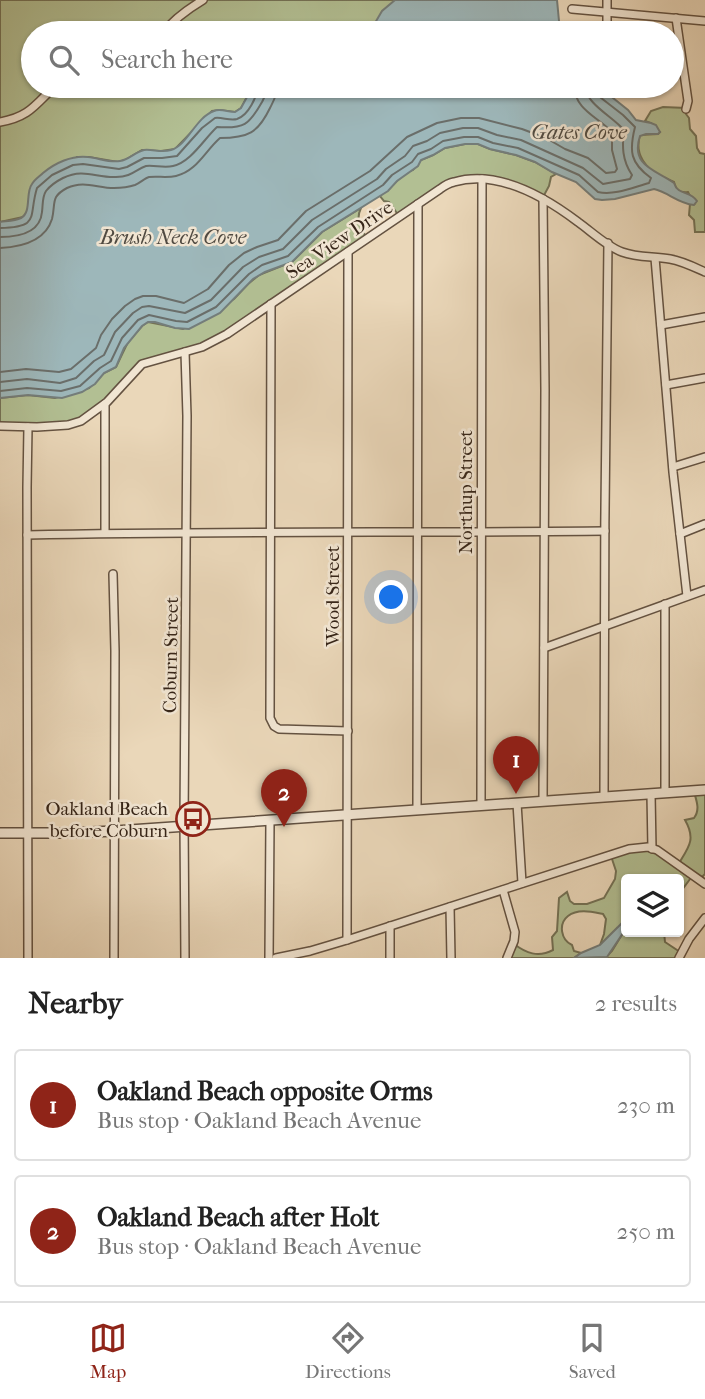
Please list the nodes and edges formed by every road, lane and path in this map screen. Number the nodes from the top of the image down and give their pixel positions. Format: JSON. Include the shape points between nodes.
{"nodes":[{"id":1,"x":203,"y":0,"type":"edge"},
{"id":2,"x":607,"y":0,"type":"edge"},
{"id":3,"x":572,"y":9,"type":"dead end"},
{"id":4,"x":606,"y":12,"type":"junction"},
{"id":5,"x":676,"y":18,"type":"junction"},
{"id":6,"x":174,"y":21,"type":"edge"},
{"id":7,"x":607,"y":21,"type":"edge"},
{"id":8,"x":676,"y":21,"type":"edge"},
{"id":9,"x":705,"y":21,"type":"edge"},
{"id":10,"x":684,"y":73,"type":"edge"},
{"id":11,"x":42,"y":98,"type":"edge"},
{"id":12,"x":687,"y":109,"type":"dead end"},
{"id":13,"x":0,"y":122,"type":"edge"},
{"id":14,"x":482,"y":179,"type":"junction"},
{"id":15,"x":543,"y":200,"type":"junction"},
{"id":16,"x":418,"y":204,"type":"junction"},
{"id":17,"x":608,"y":243,"type":"junction"},
{"id":18,"x":348,"y":252,"type":"junction"},
{"id":19,"x":655,"y":258,"type":"junction"},
{"id":20,"x":705,"y":272,"type":"edge"},
{"id":21,"x":271,"y":304,"type":"junction"},
{"id":22,"x":705,"y":317,"type":"edge"},
{"id":23,"x":661,"y":325,"type":"junction"},
{"id":24,"x":185,"y":352,"type":"junction"},
{"id":25,"x":705,"y":378,"type":"edge"},
{"id":26,"x":667,"y":385,"type":"junction"},
{"id":27,"x":105,"y":404,"type":"junction"},
{"id":28,"x":0,"y":426,"type":"edge"},
{"id":29,"x":28,"y":427,"type":"junction"},
{"id":30,"x":705,"y":457,"type":"edge"},
{"id":31,"x":673,"y":467,"type":"junction"},
{"id":32,"x":705,"y":524,"type":"edge"},
{"id":33,"x":271,"y":531,"type":"junction"},
{"id":34,"x":605,"y":531,"type":"junction"},
{"id":35,"x":348,"y":532,"type":"junction"},
{"id":36,"x":544,"y":532,"type":"junction"},
{"id":37,"x":105,"y":533,"type":"junction"},
{"id":38,"x":186,"y":533,"type":"junction"},
{"id":39,"x":418,"y":533,"type":"junction"},
{"id":40,"x":482,"y":533,"type":"junction"},
{"id":41,"x":680,"y":534,"type":"junction"},
{"id":42,"x":27,"y":535,"type":"junction"},
{"id":43,"x":113,"y":574,"type":"dead end"},
{"id":44,"x":705,"y":590,"type":"edge"},
{"id":45,"x":687,"y":596,"type":"junction"},
{"id":46,"x":665,"y":604,"type":"junction"},
{"id":47,"x":605,"y":625,"type":"junction"},
{"id":48,"x":544,"y":648,"type":"junction"},
{"id":49,"x":348,"y":730,"type":"junction"},
{"id":50,"x":705,"y":790,"type":"edge"},
{"id":51,"x":665,"y":793,"type":"junction"},
{"id":52,"x":651,"y":794,"type":"junction"},
{"id":53,"x":604,"y":797,"type":"junction"},
{"id":54,"x":543,"y":801,"type":"junction"},
{"id":55,"x":517,"y":803,"type":"junction"},
{"id":56,"x":481,"y":805,"type":"junction"},
{"id":57,"x":418,"y":810,"type":"junction"},
{"id":58,"x":348,"y":814,"type":"junction"},
{"id":59,"x":270,"y":821,"type":"junction"},
{"id":60,"x":184,"y":826,"type":"junction"},
{"id":61,"x":115,"y":831,"type":"junction"},
{"id":62,"x":27,"y":832,"type":"junction"},
{"id":63,"x":0,"y":833,"type":"edge"},
{"id":64,"x":652,"y":849,"type":"junction"},
{"id":65,"x":522,"y":883,"type":"junction"},
{"id":66,"x":705,"y":884,"type":"edge"},
{"id":67,"x":503,"y":890,"type":"junction"},
{"id":68,"x":450,"y":907,"type":"junction"},
{"id":69,"x":705,"y":918,"type":"edge"},
{"id":70,"x":390,"y":926,"type":"junction"},
{"id":71,"x":347,"y":940,"type":"junction"},
{"id":72,"x":317,"y":949,"type":"junction"},
{"id":73,"x":28,"y":958,"type":"edge"},
{"id":74,"x":114,"y":958,"type":"edge"},
{"id":75,"x":185,"y":958,"type":"edge"},
{"id":76,"x":269,"y":958,"type":"edge"},
{"id":77,"x":276,"y":958,"type":"edge"},
{"id":78,"x":317,"y":958,"type":"edge"},
{"id":79,"x":390,"y":958,"type":"edge"},
{"id":80,"x":451,"y":958,"type":"edge"},
{"id":81,"x":507,"y":958,"type":"edge"},
{"id":82,"x":679,"y":958,"type":"edge"}],
"edges":[{"from":1,"to":6,"type":"street"},
{"from":2,"to":4,"type":"street"},
{"from":3,"to":4,"type":"street"},
{"from":4,"to":5,"type":"street"},
{"from":4,"to":7,"type":"street"},
{"from":5,"to":8,"type":"street"},
{"from":5,"to":9,"type":"street"},
{"from":10,"to":12,"type":"street"},
{"from":11,"to":13,"type":"street","via":[[25,114]]},
{"from":14,"to":15,"type":"street","name":"Sea View Drive","via":[[509,184]]},
{"from":14,"to":16,"type":"street","name":"Sea View Drive","via":[[454,182]]},
{"from":14,"to":40,"type":"street","name":"Northup Street"},
{"from":15,"to":17,"type":"street","name":"Sea View Drive"},
{"from":15,"to":36,"type":"street"},
{"from":16,"to":18,"type":"street","name":"Sea View Drive"},
{"from":16,"to":39,"type":"street"},
{"from":17,"to":19,"type":"street","name":"Sea View Drive","via":[[622,252]]},
{"from":17,"to":34,"type":"street"},
{"from":18,"to":21,"type":"street","name":"Sea View Drive"},
{"from":18,"to":35,"type":"street","name":"Wood Street"},
{"from":19,"to":20,"type":"street","name":"Sea View Drive","via":[[677,260]]},
{"from":19,"to":23,"type":"street"},
{"from":21,"to":24,"type":"street","name":"Sea View Drive","via":[[214,341]]},
{"from":21,"to":33,"type":"street"},
{"from":22,"to":23,"type":"street"},
{"from":23,"to":26,"type":"street"},
{"from":24,"to":27,"type":"street","name":"Sea View Drive","via":[[142,364]]},
{"from":24,"to":38,"type":"street","name":"Coburn Street"},
{"from":25,"to":26,"type":"street"},
{"from":26,"to":31,"type":"street"},
{"from":27,"to":29,"type":"street","name":"Sea View Drive","via":[[81,421]]},
{"from":27,"to":37,"type":"street"},
{"from":28,"to":29,"type":"street","name":"Sea View Drive"},
{"from":29,"to":42,"type":"street"},
{"from":30,"to":31,"type":"street"},
{"from":31,"to":41,"type":"street"},
{"from":32,"to":41,"type":"street"},
{"from":33,"to":35,"type":"street"},
{"from":33,"to":38,"type":"street"},
{"from":33,"to":49,"type":"street","via":[[270,714],[274,726]]},
{"from":34,"to":36,"type":"street"},
{"from":34,"to":47,"type":"street"},
{"from":35,"to":39,"type":"street"},
{"from":35,"to":49,"type":"street","name":"Wood Street"},
{"from":36,"to":40,"type":"street"},
{"from":36,"to":48,"type":"street"},
{"from":37,"to":38,"type":"street"},
{"from":37,"to":42,"type":"street"},
{"from":38,"to":60,"type":"street","name":"Coburn Street"},
{"from":39,"to":40,"type":"street"},
{"from":39,"to":57,"type":"street"},
{"from":40,"to":56,"type":"street","name":"Northup Street"},
{"from":41,"to":45,"type":"street"},
{"from":42,"to":62,"type":"street"},
{"from":43,"to":61,"type":"street"},
{"from":44,"to":45,"type":"street"},
{"from":45,"to":46,"type":"street"},
{"from":46,"to":47,"type":"street"},
{"from":46,"to":51,"type":"street"},
{"from":47,"to":48,"type":"street"},
{"from":47,"to":53,"type":"street"},
{"from":48,"to":54,"type":"street"},
{"from":49,"to":58,"type":"street","name":"Wood Street"},
{"from":50,"to":51,"type":"street"},
{"from":51,"to":52,"type":"street"},
{"from":52,"to":53,"type":"street"},
{"from":52,"to":64,"type":"street"},
{"from":53,"to":54,"type":"street"},
{"from":54,"to":55,"type":"street"},
{"from":55,"to":56,"type":"street"},
{"from":55,"to":65,"type":"street"},
{"from":56,"to":57,"type":"street"},
{"from":57,"to":58,"type":"street"},
{"from":58,"to":59,"type":"street"},
{"from":58,"to":71,"type":"street","name":"Wood Street"},
{"from":59,"to":60,"type":"street"},
{"from":59,"to":76,"type":"street"},
{"from":60,"to":61,"type":"street"},
{"from":60,"to":75,"type":"street","name":"Coburn Street"},
{"from":61,"to":62,"type":"street"},
{"from":61,"to":74,"type":"street"},
{"from":62,"to":63,"type":"street"},
{"from":62,"to":73,"type":"street"},
{"from":64,"to":65,"type":"street","via":[[629,849]]},
{"from":64,"to":66,"type":"street"},
{"from":65,"to":67,"type":"street"},
{"from":67,"to":68,"type":"street"},
{"from":67,"to":81,"type":"street","via":[[515,932]]},
{"from":68,"to":70,"type":"street"},
{"from":68,"to":80,"type":"street"},
{"from":69,"to":82,"type":"street"},
{"from":70,"to":71,"type":"street"},
{"from":70,"to":79,"type":"street"},
{"from":71,"to":72,"type":"street"},
{"from":72,"to":77,"type":"street"},
{"from":72,"to":78,"type":"street"}]}
